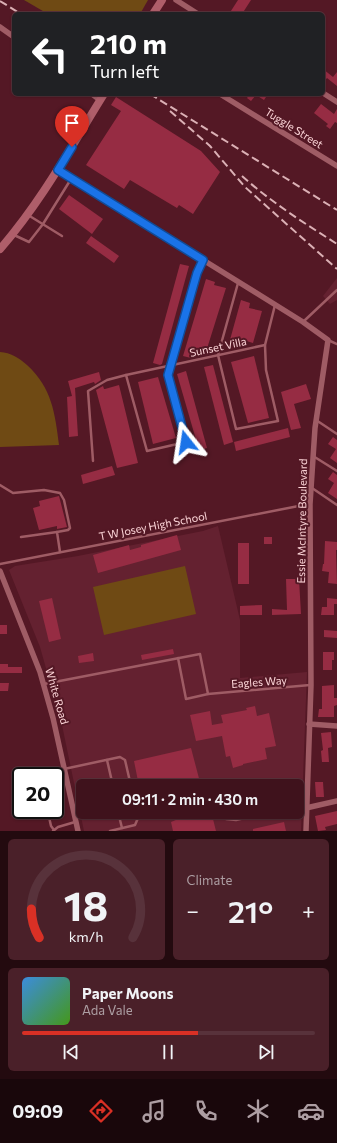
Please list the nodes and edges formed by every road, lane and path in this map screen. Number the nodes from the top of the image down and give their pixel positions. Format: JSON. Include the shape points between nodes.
{"nodes":[{"id":1,"x":162,"y":0,"type":"edge"},
{"id":2,"x":176,"y":0,"type":"edge"},
{"id":3,"x":154,"y":12,"type":"edge"},
{"id":4,"x":195,"y":12,"type":"edge"},
{"id":5,"x":0,"y":27,"type":"edge"},
{"id":6,"x":12,"y":36,"type":"edge"},
{"id":7,"x":325,"y":94,"type":"edge"},
{"id":8,"x":223,"y":96,"type":"edge"},
{"id":9,"x":102,"y":97,"type":"edge"},
{"id":10,"x":337,"y":102,"type":"edge"},
{"id":11,"x":337,"y":166,"type":"edge"},
{"id":12,"x":58,"y":170,"type":"junction"},
{"id":13,"x":72,"y":178,"type":"junction"},
{"id":14,"x":28,"y":215,"type":"junction"},
{"id":15,"x":43,"y":224,"type":"junction"},
{"id":16,"x":12,"y":234,"type":"junction"},
{"id":17,"x":62,"y":236,"type":"dead end"},
{"id":18,"x":0,"y":249,"type":"edge"},
{"id":19,"x":203,"y":260,"type":"junction"},
{"id":20,"x":238,"y":282,"type":"junction"},
{"id":21,"x":337,"y":290,"type":"edge"},
{"id":22,"x":276,"y":305,"type":"junction"},
{"id":23,"x":303,"y":322,"type":"junction"},
{"id":24,"x":328,"y":340,"type":"junction"},
{"id":25,"x":265,"y":344,"type":"junction"},
{"id":26,"x":337,"y":344,"type":"edge"},
{"id":27,"x":218,"y":355,"type":"junction"},
{"id":28,"x":170,"y":365,"type":"junction"},
{"id":29,"x":126,"y":375,"type":"junction"},
{"id":30,"x":316,"y":420,"type":"junction"},
{"id":31,"x":337,"y":434,"type":"edge"},
{"id":32,"x":313,"y":456,"type":"junction"},
{"id":33,"x":93,"y":461,"type":"dead end"},
{"id":34,"x":337,"y":471,"type":"edge"},
{"id":35,"x":0,"y":485,"type":"edge"},
{"id":36,"x":311,"y":487,"type":"junction"},
{"id":37,"x":310,"y":504,"type":"junction"},
{"id":38,"x":337,"y":505,"type":"edge"},
{"id":39,"x":57,"y":532,"type":"junction"},
{"id":40,"x":21,"y":536,"type":"dead end"},
{"id":41,"x":60,"y":552,"type":"junction"},
{"id":42,"x":0,"y":564,"type":"edge"},
{"id":43,"x":0,"y":571,"type":"edge"},
{"id":44,"x":178,"y":658,"type":"junction"},
{"id":45,"x":44,"y":684,"type":"junction"},
{"id":46,"x":311,"y":685,"type":"junction"},
{"id":47,"x":208,"y":694,"type":"junction"},
{"id":48,"x":309,"y":724,"type":"junction"},
{"id":49,"x":337,"y":726,"type":"edge"},
{"id":50,"x":107,"y":760,"type":"junction"},
{"id":51,"x":64,"y":767,"type":"edge"},
{"id":52,"x":64,"y":769,"type":"joint"},
{"id":53,"x":111,"y":779,"type":"edge"},
{"id":54,"x":129,"y":779,"type":"edge"},
{"id":55,"x":337,"y":801,"type":"edge"},
{"id":56,"x":306,"y":808,"type":"junction"},
{"id":57,"x":49,"y":819,"type":"edge"},
{"id":58,"x":120,"y":819,"type":"edge"},
{"id":59,"x":138,"y":819,"type":"edge"},
{"id":60,"x":226,"y":819,"type":"edge"},
{"id":61,"x":240,"y":819,"type":"edge"},
{"id":62,"x":76,"y":822,"type":"junction"},
{"id":63,"x":122,"y":828,"type":"junction"},
{"id":64,"x":54,"y":831,"type":"edge"},
{"id":65,"x":78,"y":831,"type":"edge"},
{"id":66,"x":110,"y":831,"type":"edge"},
{"id":67,"x":306,"y":831,"type":"edge"}],
"edges":[{"from":1,"to":3,"type":"street"},
{"from":2,"to":4,"type":"street"},
{"from":5,"to":6,"type":"street"},
{"from":7,"to":10,"type":"street"},
{"from":8,"to":11,"type":"street","name":"Tuggle Street"},
{"from":9,"to":12,"type":"street"},
{"from":12,"to":13,"type":"street"},
{"from":12,"to":14,"type":"street"},
{"from":13,"to":15,"type":"lane"},
{"from":13,"to":19,"type":"street"},
{"from":14,"to":15,"type":"lane"},
{"from":14,"to":16,"type":"street"},
{"from":15,"to":16,"type":"lane","via":[[29,242]]},
{"from":15,"to":17,"type":"lane"},
{"from":16,"to":18,"type":"street"},
{"from":19,"to":20,"type":"street"},
{"from":19,"to":28,"type":"lane"},
{"from":20,"to":22,"type":"street"},
{"from":20,"to":27,"type":"lane"},
{"from":21,"to":23,"type":"lane"},
{"from":22,"to":23,"type":"street"},
{"from":22,"to":25,"type":"lane"},
{"from":23,"to":24,"type":"street"},
{"from":24,"to":26,"type":"lane"},
{"from":24,"to":30,"type":"street","name":"Essie McIntyre Boulevard"},
{"from":25,"to":27,"type":"lane","name":"Sunset Villa"},
{"from":25,"to":27,"type":"lane","via":[[266,370],[278,421],[236,429]]},
{"from":27,"to":28,"type":"lane","name":"Sunset Villa"},
{"from":28,"to":29,"type":"lane","name":"Sunset Villa"},
{"from":28,"to":29,"type":"lane","via":[[168,375],[186,442],[147,451]]},
{"from":29,"to":33,"type":"lane","name":"Sunset Villa","via":[[107,380],[88,391]]},
{"from":30,"to":31,"type":"lane"},
{"from":30,"to":32,"type":"street","name":"Essie McIntyre Boulevard"},
{"from":32,"to":34,"type":"lane"},
{"from":32,"to":36,"type":"street","name":"Essie McIntyre Boulevard"},
{"from":35,"to":39,"type":"lane","via":[[13,493],[44,490],[60,493],[70,528]]},
{"from":36,"to":37,"type":"street","name":"Essie McIntyre Boulevard"},
{"from":36,"to":38,"type":"lane"},
{"from":37,"to":41,"type":"lane","name":"T W Josey High School"},
{"from":37,"to":46,"type":"street","name":"Essie McIntyre Boulevard"},
{"from":39,"to":40,"type":"lane"},
{"from":39,"to":41,"type":"lane"},
{"from":41,"to":42,"type":"lane","name":"T W Josey High School"},
{"from":43,"to":45,"type":"street","name":"White Road"},
{"from":44,"to":45,"type":"lane"},
{"from":44,"to":47,"type":"lane","via":[[200,654]]},
{"from":44,"to":47,"type":"lane","name":"Eagles Way","via":[[186,699]]},
{"from":45,"to":51,"type":"street","name":"White Road"},
{"from":46,"to":47,"type":"lane","name":"Eagles Way"},
{"from":46,"to":48,"type":"street","name":"Essie McIntyre Boulevard"},
{"from":48,"to":49,"type":"street"},
{"from":48,"to":56,"type":"street","name":"Essie McIntyre Boulevard"},
{"from":50,"to":52,"type":"lane"},
{"from":50,"to":53,"type":"lane"},
{"from":50,"to":54,"type":"lane","via":[[120,757],[125,760]]},
{"from":52,"to":62,"type":"street","name":"White Road"},
{"from":55,"to":56,"type":"street"},
{"from":56,"to":67,"type":"street","name":"Essie McIntyre Boulevard"},
{"from":57,"to":64,"type":"lane"},
{"from":58,"to":63,"type":"lane"},
{"from":59,"to":63,"type":"lane","via":[[135,825]]},
{"from":60,"to":61,"type":"lane"},
{"from":62,"to":64,"type":"lane","via":[[58,827]]},
{"from":62,"to":65,"type":"street","name":"White Road"},
{"from":63,"to":66,"type":"lane"}]}
